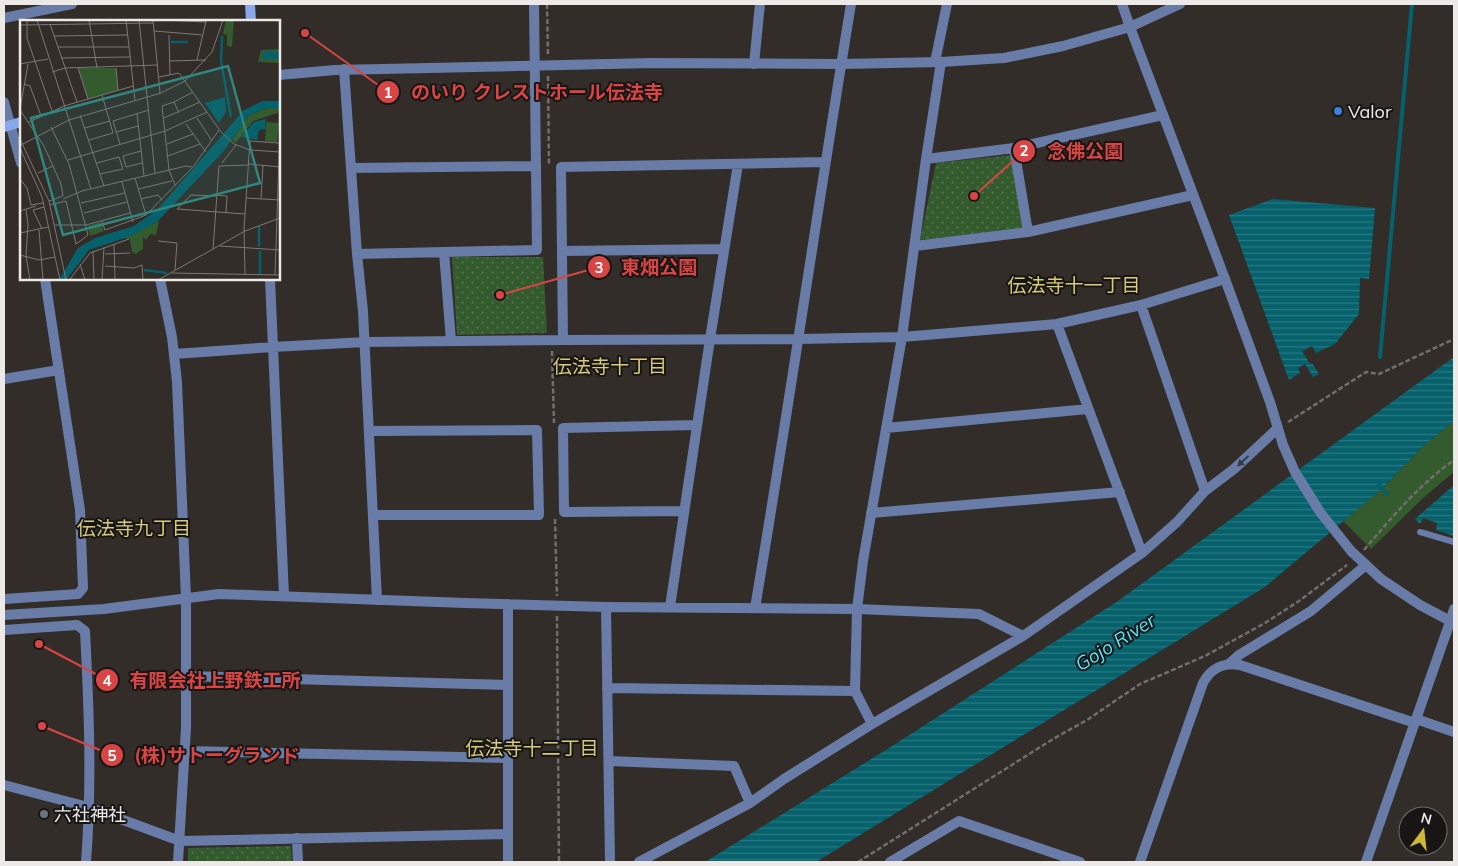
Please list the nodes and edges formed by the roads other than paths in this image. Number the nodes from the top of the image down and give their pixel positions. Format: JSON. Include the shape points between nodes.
{"nodes":[{"id":1,"x":71,"y":4,"type":"edge"},
{"id":2,"x":250,"y":4,"type":"edge"},
{"id":3,"x":534,"y":4,"type":"edge"},
{"id":4,"x":760,"y":4,"type":"edge"},
{"id":5,"x":851,"y":4,"type":"edge"},
{"id":6,"x":947,"y":4,"type":"edge"},
{"id":7,"x":1122,"y":4,"type":"edge"},
{"id":8,"x":1180,"y":4,"type":"edge"},
{"id":9,"x":4,"y":18,"type":"edge"},
{"id":10,"x":252,"y":20,"type":"edge"},
{"id":11,"x":1130,"y":27,"type":"junction"},
{"id":12,"x":938,"y":62,"type":"junction"},
{"id":13,"x":754,"y":64,"type":"junction"},
{"id":14,"x":841,"y":64,"type":"junction"},
{"id":15,"x":534,"y":66,"type":"junction"},
{"id":16,"x":344,"y":69,"type":"junction"},
{"id":17,"x":280,"y":75,"type":"edge"},
{"id":18,"x":4,"y":102,"type":"edge"},
{"id":19,"x":1163,"y":114,"type":"junction"},
{"id":20,"x":12,"y":125,"type":"edge"},
{"id":21,"x":1014,"y":148,"type":"junction"},
{"id":22,"x":20,"y":159,"type":"edge"},
{"id":23,"x":926,"y":159,"type":"junction"},
{"id":24,"x":824,"y":162,"type":"junction"},
{"id":25,"x":738,"y":164,"type":"junction"},
{"id":26,"x":536,"y":166,"type":"junction"},
{"id":27,"x":351,"y":168,"type":"junction"},
{"id":28,"x":1193,"y":195,"type":"junction"},
{"id":29,"x":1028,"y":232,"type":"junction"},
{"id":30,"x":915,"y":246,"type":"junction"},
{"id":31,"x":724,"y":249,"type":"junction"},
{"id":32,"x":562,"y":251,"type":"junction"},
{"id":33,"x":444,"y":252,"type":"junction"},
{"id":34,"x":357,"y":254,"type":"junction"},
{"id":35,"x":1225,"y":279,"type":"junction"},
{"id":36,"x":45,"y":280,"type":"edge"},
{"id":37,"x":160,"y":280,"type":"edge"},
{"id":38,"x":270,"y":280,"type":"edge"},
{"id":39,"x":1142,"y":305,"type":"junction"},
{"id":40,"x":1057,"y":324,"type":"junction"},
{"id":41,"x":902,"y":337,"type":"junction"},
{"id":42,"x":710,"y":339,"type":"junction"},
{"id":43,"x":563,"y":340,"type":"junction"},
{"id":44,"x":798,"y":340,"type":"junction"},
{"id":45,"x":451,"y":341,"type":"junction"},
{"id":46,"x":365,"y":342,"type":"junction"},
{"id":47,"x":273,"y":347,"type":"junction"},
{"id":48,"x":174,"y":354,"type":"junction"},
{"id":49,"x":59,"y":370,"type":"junction"},
{"id":50,"x":4,"y":379,"type":"edge"},
{"id":51,"x":1088,"y":409,"type":"junction"},
{"id":52,"x":697,"y":425,"type":"junction"},
{"id":53,"x":886,"y":428,"type":"junction"},
{"id":54,"x":1278,"y":428,"type":"junction"},
{"id":55,"x":369,"y":430,"type":"junction"},
{"id":56,"x":1205,"y":491,"type":"junction"},
{"id":57,"x":1120,"y":492,"type":"junction"},
{"id":58,"x":684,"y":511,"type":"junction"},
{"id":59,"x":871,"y":513,"type":"junction"},
{"id":60,"x":373,"y":514,"type":"junction"},
{"id":61,"x":1420,"y":532,"type":"dead end"},
{"id":62,"x":1454,"y":542,"type":"edge"},
{"id":63,"x":1142,"y":553,"type":"junction"},
{"id":64,"x":1366,"y":565,"type":"junction"},
{"id":65,"x":284,"y":596,"type":"junction"},
{"id":66,"x":186,"y":598,"type":"junction"},
{"id":67,"x":4,"y":599,"type":"edge"},
{"id":68,"x":377,"y":600,"type":"junction"},
{"id":69,"x":508,"y":604,"type":"junction"},
{"id":70,"x":606,"y":607,"type":"junction"},
{"id":71,"x":670,"y":607,"type":"junction"},
{"id":72,"x":755,"y":608,"type":"junction"},
{"id":73,"x":857,"y":609,"type":"junction"},
{"id":74,"x":1454,"y":609,"type":"edge"},
{"id":75,"x":4,"y":615,"type":"edge"},
{"id":76,"x":1452,"y":623,"type":"edge"},
{"id":77,"x":4,"y":630,"type":"edge"},
{"id":78,"x":1023,"y":636,"type":"junction"},
{"id":79,"x":1230,"y":663,"type":"junction"},
{"id":80,"x":186,"y":676,"type":"junction"},
{"id":81,"x":508,"y":685,"type":"junction"},
{"id":82,"x":607,"y":688,"type":"junction"},
{"id":83,"x":855,"y":691,"type":"junction"},
{"id":84,"x":1415,"y":721,"type":"junction"},
{"id":85,"x":872,"y":724,"type":"junction"},
{"id":86,"x":1454,"y":732,"type":"edge"},
{"id":87,"x":185,"y":751,"type":"junction"},
{"id":88,"x":508,"y":758,"type":"junction"},
{"id":89,"x":608,"y":761,"type":"junction"},
{"id":90,"x":4,"y":784,"type":"edge"},
{"id":91,"x":750,"y":803,"type":"junction"},
{"id":92,"x":88,"y":807,"type":"junction"},
{"id":93,"x":508,"y":834,"type":"junction"},
{"id":94,"x":297,"y":838,"type":"junction"},
{"id":95,"x":180,"y":841,"type":"junction"},
{"id":96,"x":86,"y":862,"type":"edge"},
{"id":97,"x":178,"y":862,"type":"edge"},
{"id":98,"x":298,"y":862,"type":"edge"},
{"id":99,"x":508,"y":862,"type":"edge"},
{"id":100,"x":610,"y":862,"type":"edge"},
{"id":101,"x":640,"y":862,"type":"edge"},
{"id":102,"x":890,"y":862,"type":"edge"},
{"id":103,"x":1080,"y":862,"type":"edge"},
{"id":104,"x":1140,"y":862,"type":"edge"},
{"id":105,"x":1366,"y":862,"type":"edge"}],
"edges":[{"from":1,"to":9,"type":"street"},
{"from":2,"to":10,"type":"main road"},
{"from":3,"to":15,"type":"street"},
{"from":4,"to":13,"type":"street"},
{"from":5,"to":14,"type":"street"},
{"from":6,"to":12,"type":"street"},
{"from":7,"to":11,"type":"street"},
{"from":8,"to":11,"type":"street"},
{"from":11,"to":12,"type":"street","via":[[1004,58]]},
{"from":11,"to":19,"type":"street"},
{"from":12,"to":14,"type":"street"},
{"from":12,"to":23,"type":"street"},
{"from":13,"to":14,"type":"street"},
{"from":13,"to":15,"type":"street"},
{"from":14,"to":24,"type":"street"},
{"from":15,"to":16,"type":"street"},
{"from":15,"to":26,"type":"street"},
{"from":16,"to":17,"type":"street"},
{"from":16,"to":27,"type":"street"},
{"from":18,"to":20,"type":"street"},
{"from":19,"to":21,"type":"street"},
{"from":19,"to":28,"type":"street"},
{"from":20,"to":22,"type":"street"},
{"from":21,"to":23,"type":"street"},
{"from":21,"to":29,"type":"street"},
{"from":23,"to":30,"type":"street"},
{"from":24,"to":25,"type":"street"},
{"from":24,"to":44,"type":"street"},
{"from":25,"to":31,"type":"street"},
{"from":25,"to":32,"type":"street","via":[[561,167]]},
{"from":26,"to":27,"type":"street"},
{"from":26,"to":33,"type":"street","via":[[537,250]]},
{"from":27,"to":34,"type":"street"},
{"from":28,"to":29,"type":"street"},
{"from":28,"to":35,"type":"street"},
{"from":29,"to":30,"type":"street"},
{"from":30,"to":41,"type":"street"},
{"from":31,"to":32,"type":"street"},
{"from":31,"to":42,"type":"street"},
{"from":32,"to":43,"type":"street"},
{"from":33,"to":34,"type":"street"},
{"from":33,"to":45,"type":"street"},
{"from":34,"to":46,"type":"street"},
{"from":35,"to":39,"type":"street"},
{"from":35,"to":54,"type":"street"},
{"from":36,"to":49,"type":"street"},
{"from":37,"to":48,"type":"street"},
{"from":38,"to":47,"type":"street"},
{"from":39,"to":40,"type":"street"},
{"from":39,"to":56,"type":"street"},
{"from":40,"to":41,"type":"street"},
{"from":40,"to":51,"type":"street"},
{"from":41,"to":44,"type":"street"},
{"from":41,"to":53,"type":"street"},
{"from":42,"to":43,"type":"street"},
{"from":42,"to":44,"type":"street"},
{"from":42,"to":52,"type":"street"},
{"from":43,"to":45,"type":"street"},
{"from":44,"to":72,"type":"street"},
{"from":45,"to":46,"type":"street"},
{"from":46,"to":47,"type":"street"},
{"from":46,"to":55,"type":"street"},
{"from":47,"to":48,"type":"street"},
{"from":47,"to":65,"type":"street"},
{"from":48,"to":66,"type":"street"},
{"from":49,"to":50,"type":"street"},
{"from":49,"to":67,"type":"street","via":[[80,510],[83,588],[78,594]]},
{"from":51,"to":53,"type":"street"},
{"from":51,"to":57,"type":"street"},
{"from":52,"to":58,"type":"street"},
{"from":52,"to":58,"type":"street","via":[[563,428],[564,512]]},
{"from":53,"to":59,"type":"street"},
{"from":54,"to":56,"type":"street","one_way":true},
{"from":54,"to":64,"type":"street","via":[[1295,472],[1320,512]]},
{"from":55,"to":60,"type":"street"},
{"from":55,"to":60,"type":"street","via":[[537,430],[539,515]]},
{"from":56,"to":63,"type":"street"},
{"from":57,"to":59,"type":"street"},
{"from":57,"to":63,"type":"street"},
{"from":58,"to":71,"type":"street"},
{"from":59,"to":73,"type":"street"},
{"from":60,"to":68,"type":"street"},
{"from":61,"to":62,"type":"lane"},
{"from":63,"to":78,"type":"street"},
{"from":64,"to":76,"type":"street","via":[[1381,579]]},
{"from":64,"to":79,"type":"street","via":[[1311,611]]},
{"from":65,"to":66,"type":"street","via":[[219,594]]},
{"from":65,"to":68,"type":"street"},
{"from":66,"to":75,"type":"street","via":[[104,609]]},
{"from":66,"to":80,"type":"street"},
{"from":68,"to":69,"type":"street"},
{"from":69,"to":70,"type":"street"},
{"from":69,"to":81,"type":"street"},
{"from":70,"to":71,"type":"street"},
{"from":70,"to":82,"type":"street"},
{"from":71,"to":72,"type":"street"},
{"from":72,"to":73,"type":"street"},
{"from":73,"to":78,"type":"street","via":[[979,614]]},
{"from":73,"to":83,"type":"street"},
{"from":74,"to":76,"type":"street"},
{"from":76,"to":84,"type":"street"},
{"from":77,"to":92,"type":"street","via":[[77,625],[85,631],[89,717]]},
{"from":78,"to":85,"type":"street"},
{"from":79,"to":84,"type":"street"},
{"from":79,"to":104,"type":"street","via":[[1208,674],[1203,683]]},
{"from":80,"to":81,"type":"street"},
{"from":80,"to":87,"type":"street"},
{"from":81,"to":88,"type":"street"},
{"from":82,"to":83,"type":"street"},
{"from":82,"to":89,"type":"street"},
{"from":83,"to":85,"type":"street"},
{"from":84,"to":86,"type":"street"},
{"from":84,"to":105,"type":"street"},
{"from":85,"to":91,"type":"street"},
{"from":87,"to":88,"type":"street"},
{"from":87,"to":95,"type":"street"},
{"from":88,"to":93,"type":"street"},
{"from":89,"to":91,"type":"street","via":[[734,766]]},
{"from":89,"to":100,"type":"street"},
{"from":90,"to":92,"type":"street"},
{"from":91,"to":101,"type":"street"},
{"from":92,"to":95,"type":"street"},
{"from":92,"to":96,"type":"street"},
{"from":93,"to":94,"type":"street"},
{"from":93,"to":99,"type":"street"},
{"from":94,"to":95,"type":"street"},
{"from":94,"to":98,"type":"street"},
{"from":95,"to":97,"type":"street"},
{"from":102,"to":103,"type":"street","via":[[959,820]]}]}
